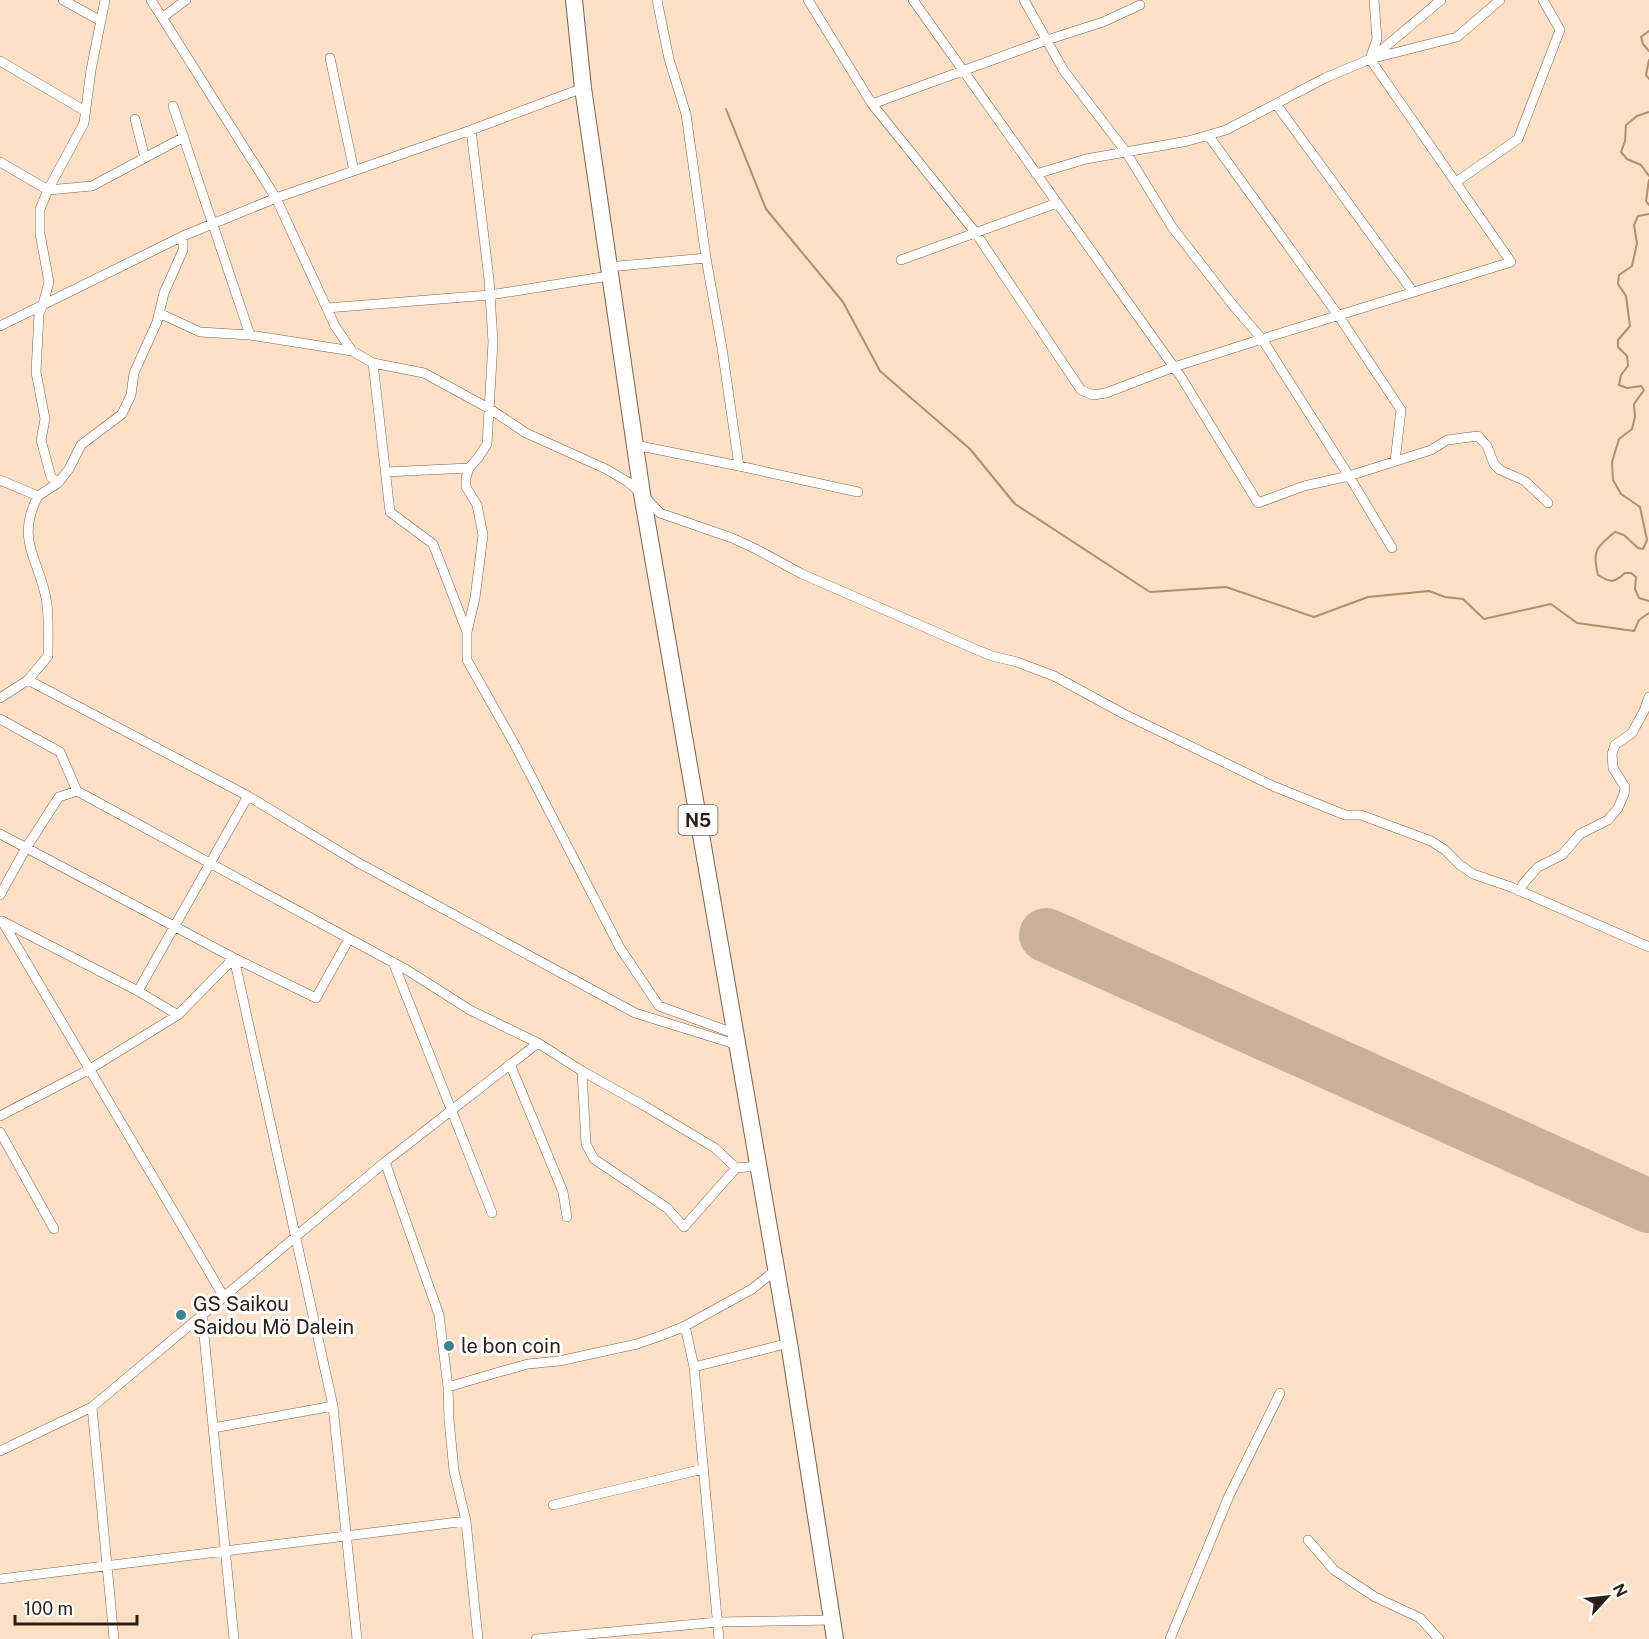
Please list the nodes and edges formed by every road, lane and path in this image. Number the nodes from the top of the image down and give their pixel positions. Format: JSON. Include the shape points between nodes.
{"nodes":[{"id":1,"x":63,"y":0,"type":"edge"},
{"id":2,"x":105,"y":0,"type":"edge"},
{"id":3,"x":151,"y":0,"type":"edge"},
{"id":4,"x":186,"y":0,"type":"edge"},
{"id":5,"x":574,"y":0,"type":"edge"},
{"id":6,"x":657,"y":0,"type":"edge"},
{"id":7,"x":808,"y":0,"type":"edge"},
{"id":8,"x":913,"y":0,"type":"edge"},
{"id":9,"x":1024,"y":0,"type":"edge"},
{"id":10,"x":1374,"y":0,"type":"edge"},
{"id":11,"x":1441,"y":0,"type":"edge"},
{"id":12,"x":1500,"y":0,"type":"edge"},
{"id":13,"x":1543,"y":0,"type":"edge"},
{"id":14,"x":1140,"y":5,"type":"dead end"},
{"id":15,"x":163,"y":17,"type":"junction"},
{"id":16,"x":101,"y":21,"type":"junction"},
{"id":17,"x":1047,"y":40,"type":"junction"},
{"id":18,"x":330,"y":58,"type":"dead end"},
{"id":19,"x":1371,"y":59,"type":"junction"},
{"id":20,"x":0,"y":62,"type":"edge"},
{"id":21,"x":964,"y":72,"type":"junction"},
{"id":22,"x":583,"y":88,"type":"junction"},
{"id":23,"x":872,"y":104,"type":"junction"},
{"id":24,"x":1276,"y":104,"type":"junction"},
{"id":25,"x":173,"y":106,"type":"dead end"},
{"id":26,"x":86,"y":111,"type":"junction"},
{"id":27,"x":135,"y":119,"type":"dead end"},
{"id":28,"x":471,"y":130,"type":"junction"},
{"id":29,"x":1208,"y":135,"type":"junction"},
{"id":30,"x":184,"y":137,"type":"junction"},
{"id":31,"x":1126,"y":152,"type":"junction"},
{"id":32,"x":145,"y":158,"type":"junction"},
{"id":33,"x":0,"y":162,"type":"edge"},
{"id":34,"x":354,"y":171,"type":"junction"},
{"id":35,"x":1036,"y":174,"type":"junction"},
{"id":36,"x":1456,"y":182,"type":"junction"},
{"id":37,"x":48,"y":190,"type":"junction"},
{"id":38,"x":276,"y":198,"type":"junction"},
{"id":39,"x":1057,"y":203,"type":"junction"},
{"id":40,"x":213,"y":224,"type":"junction"},
{"id":41,"x":975,"y":232,"type":"junction"},
{"id":42,"x":183,"y":236,"type":"junction"},
{"id":43,"x":705,"y":258,"type":"junction"},
{"id":44,"x":901,"y":260,"type":"dead end"},
{"id":45,"x":609,"y":271,"type":"junction"},
{"id":46,"x":1413,"y":292,"type":"junction"},
{"id":47,"x":490,"y":295,"type":"junction"},
{"id":48,"x":44,"y":304,"type":"junction"},
{"id":49,"x":327,"y":308,"type":"junction"},
{"id":50,"x":159,"y":313,"type":"junction"},
{"id":51,"x":1338,"y":315,"type":"junction"},
{"id":52,"x":0,"y":326,"type":"edge"},
{"id":53,"x":250,"y":335,"type":"junction"},
{"id":54,"x":1262,"y":339,"type":"junction"},
{"id":55,"x":352,"y":351,"type":"junction"},
{"id":56,"x":373,"y":363,"type":"junction"},
{"id":57,"x":1174,"y":367,"type":"junction"},
{"id":58,"x":490,"y":409,"type":"junction"},
{"id":59,"x":635,"y":445,"type":"junction"},
{"id":60,"x":1395,"y":461,"type":"junction"},
{"id":61,"x":739,"y":465,"type":"junction"},
{"id":62,"x":469,"y":468,"type":"junction"},
{"id":63,"x":386,"y":472,"type":"junction"},
{"id":64,"x":1349,"y":476,"type":"junction"},
{"id":65,"x":0,"y":480,"type":"edge"},
{"id":66,"x":58,"y":483,"type":"junction"},
{"id":67,"x":858,"y":492,"type":"dead end"},
{"id":68,"x":642,"y":494,"type":"junction"},
{"id":69,"x":38,"y":496,"type":"junction"},
{"id":70,"x":1548,"y":503,"type":"dead end"},
{"id":71,"x":1392,"y":548,"type":"dead end"},
{"id":72,"x":467,"y":632,"type":"junction"},
{"id":73,"x":28,"y":680,"type":"junction"},
{"id":74,"x":0,"y":698,"type":"edge"},
{"id":75,"x":1649,"y":698,"type":"edge"},
{"id":76,"x":0,"y":719,"type":"edge"},
{"id":77,"x":77,"y":791,"type":"junction"},
{"id":78,"x":248,"y":796,"type":"junction"},
{"id":79,"x":0,"y":834,"type":"edge"},
{"id":80,"x":26,"y":848,"type":"junction"},
{"id":81,"x":209,"y":862,"type":"junction"},
{"id":82,"x":1519,"y":891,"type":"junction"},
{"id":83,"x":0,"y":895,"type":"edge"},
{"id":84,"x":1,"y":920,"type":"edge"},
{"id":85,"x":174,"y":926,"type":"junction"},
{"id":86,"x":350,"y":939,"type":"junction"},
{"id":87,"x":1649,"y":947,"type":"edge"},
{"id":88,"x":234,"y":958,"type":"junction"},
{"id":89,"x":393,"y":962,"type":"junction"},
{"id":90,"x":138,"y":991,"type":"junction"},
{"id":91,"x":178,"y":1015,"type":"junction"},
{"id":92,"x":737,"y":1040,"type":"junction"},
{"id":93,"x":538,"y":1043,"type":"junction"},
{"id":94,"x":510,"y":1064,"type":"junction"},
{"id":95,"x":90,"y":1069,"type":"junction"},
{"id":96,"x":582,"y":1071,"type":"junction"},
{"id":97,"x":451,"y":1110,"type":"junction"},
{"id":98,"x":0,"y":1116,"type":"edge"},
{"id":99,"x":0,"y":1132,"type":"edge"},
{"id":100,"x":385,"y":1162,"type":"junction"},
{"id":101,"x":759,"y":1166,"type":"junction"},
{"id":102,"x":736,"y":1168,"type":"junction"},
{"id":103,"x":492,"y":1213,"type":"dead end"},
{"id":104,"x":567,"y":1216,"type":"dead end"},
{"id":105,"x":54,"y":1229,"type":"dead end"},
{"id":106,"x":296,"y":1237,"type":"junction"},
{"id":107,"x":777,"y":1269,"type":"junction"},
{"id":108,"x":224,"y":1297,"type":"junction"},
{"id":109,"x":202,"y":1315,"type":"junction"},
{"id":110,"x":685,"y":1326,"type":"junction"},
{"id":111,"x":789,"y":1343,"type":"junction"},
{"id":112,"x":694,"y":1367,"type":"junction"},
{"id":113,"x":448,"y":1388,"type":"junction"},
{"id":114,"x":1280,"y":1393,"type":"dead end"},
{"id":115,"x":333,"y":1406,"type":"junction"},
{"id":116,"x":92,"y":1407,"type":"junction"},
{"id":117,"x":213,"y":1428,"type":"junction"},
{"id":118,"x":0,"y":1451,"type":"edge"},
{"id":119,"x":703,"y":1469,"type":"junction"},
{"id":120,"x":553,"y":1505,"type":"dead end"},
{"id":121,"x":466,"y":1521,"type":"junction"},
{"id":122,"x":347,"y":1536,"type":"junction"},
{"id":123,"x":1308,"y":1540,"type":"dead end"},
{"id":124,"x":225,"y":1551,"type":"junction"},
{"id":125,"x":107,"y":1566,"type":"junction"},
{"id":126,"x":0,"y":1579,"type":"edge"},
{"id":127,"x":832,"y":1620,"type":"junction"},
{"id":128,"x":718,"y":1622,"type":"junction"},
{"id":129,"x":595,"y":1636,"type":"edge"},
{"id":130,"x":114,"y":1639,"type":"edge"},
{"id":131,"x":234,"y":1639,"type":"edge"},
{"id":132,"x":357,"y":1639,"type":"edge"},
{"id":133,"x":478,"y":1639,"type":"edge"},
{"id":134,"x":536,"y":1639,"type":"edge"},
{"id":135,"x":719,"y":1639,"type":"edge"},
{"id":136,"x":835,"y":1639,"type":"edge"},
{"id":137,"x":1170,"y":1639,"type":"edge"},
{"id":138,"x":1439,"y":1639,"type":"edge"}],
"edges":[{"from":1,"to":16,"type":"street"},
{"from":2,"to":16,"type":"street"},
{"from":3,"to":15,"type":"street"},
{"from":4,"to":15,"type":"street"},
{"from":5,"to":22,"type":"highway","number":"N5"},
{"from":6,"to":43,"type":"street","via":[[686,114]]},
{"from":7,"to":23,"type":"street"},
{"from":8,"to":21,"type":"street"},
{"from":9,"to":17,"type":"street"},
{"from":10,"to":19,"type":"street","via":[[1377,39]]},
{"from":11,"to":19,"type":"street"},
{"from":12,"to":19,"type":"street","via":[[1457,37]]},
{"from":13,"to":36,"type":"street","via":[[1560,30],[1518,139]]},
{"from":14,"to":17,"type":"street"},
{"from":15,"to":38,"type":"street"},
{"from":16,"to":26,"type":"street"},
{"from":17,"to":21,"type":"street"},
{"from":17,"to":31,"type":"street","via":[[1064,71]]},
{"from":18,"to":34,"type":"street"},
{"from":19,"to":24,"type":"street"},
{"from":19,"to":36,"type":"street"},
{"from":20,"to":26,"type":"street"},
{"from":21,"to":23,"type":"street"},
{"from":21,"to":35,"type":"street"},
{"from":22,"to":28,"type":"street"},
{"from":22,"to":45,"type":"highway","number":"N5"},
{"from":23,"to":41,"type":"street"},
{"from":24,"to":29,"type":"street"},
{"from":24,"to":46,"type":"street"},
{"from":25,"to":30,"type":"street"},
{"from":26,"to":37,"type":"street","via":[[84,123]]},
{"from":27,"to":32,"type":"street"},
{"from":28,"to":34,"type":"street"},
{"from":28,"to":47,"type":"street"},
{"from":29,"to":31,"type":"street"},
{"from":29,"to":51,"type":"street"},
{"from":30,"to":32,"type":"street"},
{"from":30,"to":40,"type":"street"},
{"from":31,"to":35,"type":"street"},
{"from":31,"to":54,"type":"street","via":[[1172,227]]},
{"from":32,"to":37,"type":"street","via":[[92,186]]},
{"from":33,"to":37,"type":"street"},
{"from":34,"to":38,"type":"street"},
{"from":35,"to":39,"type":"street"},
{"from":36,"to":46,"type":"street","via":[[1511,262]]},
{"from":37,"to":48,"type":"street","via":[[40,209],[40,234],[49,282]]},
{"from":38,"to":40,"type":"street"},
{"from":38,"to":49,"type":"street"},
{"from":39,"to":41,"type":"street"},
{"from":39,"to":57,"type":"street"},
{"from":40,"to":42,"type":"street"},
{"from":40,"to":53,"type":"street"},
{"from":41,"to":44,"type":"street"},
{"from":41,"to":57,"type":"street","via":[[1081,390],[1093,395],[1106,393]]},
{"from":42,"to":48,"type":"street"},
{"from":42,"to":50,"type":"street","via":[[183,250]]},
{"from":43,"to":45,"type":"street"},
{"from":43,"to":61,"type":"street"},
{"from":45,"to":47,"type":"street"},
{"from":45,"to":59,"type":"highway","number":"N5"},
{"from":46,"to":51,"type":"street"},
{"from":47,"to":49,"type":"street"},
{"from":47,"to":58,"type":"street"},
{"from":48,"to":52,"type":"street"},
{"from":48,"to":66,"type":"street","via":[[39,314],[36,372],[45,419],[41,440],[51,477]]},
{"from":49,"to":55,"type":"street"},
{"from":50,"to":53,"type":"street","via":[[200,332]]},
{"from":50,"to":66,"type":"street","via":[[122,414],[81,445]]},
{"from":51,"to":54,"type":"street"},
{"from":51,"to":60,"type":"street","via":[[1401,410]]},
{"from":53,"to":55,"type":"street"},
{"from":54,"to":57,"type":"street"},
{"from":54,"to":64,"type":"street"},
{"from":55,"to":56,"type":"street"},
{"from":56,"to":58,"type":"street","via":[[424,374]]},
{"from":56,"to":63,"type":"street"},
{"from":57,"to":64,"type":"street","via":[[1257,503],[1304,486]]},
{"from":58,"to":62,"type":"street","via":[[487,444]]},
{"from":58,"to":68,"type":"street","via":[[526,434],[606,469]]},
{"from":59,"to":61,"type":"street"},
{"from":59,"to":68,"type":"highway","number":"N5"},
{"from":60,"to":64,"type":"street"},
{"from":60,"to":70,"type":"street","via":[[1431,450],[1447,440],[1478,436],[1500,470],[1525,482]]},
{"from":61,"to":67,"type":"street"},
{"from":62,"to":63,"type":"street"},
{"from":62,"to":72,"type":"street","via":[[466,487],[477,505],[483,535]]},
{"from":63,"to":72,"type":"street","via":[[390,512],[433,544]]},
{"from":64,"to":71,"type":"street"},
{"from":65,"to":69,"type":"street"},
{"from":66,"to":69,"type":"street"},
{"from":68,"to":82,"type":"street","via":[[660,513],[732,538],[802,574],[975,649],[1054,676],[1274,786],[1345,815],[1361,815],[1431,841],[1473,874]]},
{"from":68,"to":92,"type":"highway","number":"N5"},
{"from":69,"to":73,"type":"street","via":[[28,524],[28,538],[47,603],[48,656]]},
{"from":72,"to":92,"type":"street","via":[[466,660],[515,745],[620,948],[659,1006]]},
{"from":73,"to":74,"type":"street"},
{"from":73,"to":78,"type":"street"},
{"from":75,"to":82,"type":"street","via":[[1632,733],[1616,745],[1612,754],[1613,768],[1625,787],[1618,808],[1608,820],[1580,834],[1562,855],[1538,867]]},
{"from":76,"to":77,"type":"street","via":[[60,752]]},
{"from":77,"to":80,"type":"street","via":[[59,797]]},
{"from":77,"to":81,"type":"street"},
{"from":78,"to":81,"type":"street"},
{"from":78,"to":92,"type":"street","via":[[357,862],[635,1013]]},
{"from":79,"to":80,"type":"street"},
{"from":80,"to":83,"type":"street"},
{"from":80,"to":85,"type":"street"},
{"from":81,"to":85,"type":"street"},
{"from":81,"to":86,"type":"street"},
{"from":82,"to":87,"type":"street"},
{"from":84,"to":90,"type":"street"},
{"from":84,"to":95,"type":"street"},
{"from":85,"to":88,"type":"street"},
{"from":85,"to":90,"type":"street"},
{"from":86,"to":88,"type":"street","via":[[316,998]]},
{"from":86,"to":89,"type":"street"},
{"from":88,"to":91,"type":"street"},
{"from":88,"to":106,"type":"street"},
{"from":89,"to":93,"type":"street","via":[[470,1010]]},
{"from":89,"to":97,"type":"street"},
{"from":90,"to":91,"type":"street"},
{"from":91,"to":95,"type":"street"},
{"from":92,"to":101,"type":"highway","number":"N5"},
{"from":93,"to":94,"type":"street"},
{"from":93,"to":96,"type":"street"},
{"from":94,"to":97,"type":"street"},
{"from":94,"to":104,"type":"street","via":[[562,1192]]},
{"from":95,"to":98,"type":"street"},
{"from":95,"to":108,"type":"street"},
{"from":96,"to":102,"type":"street","via":[[715,1148]]},
{"from":96,"to":102,"type":"street","via":[[586,1144],[594,1159],[667,1208],[684,1227]]},
{"from":97,"to":100,"type":"street"},
{"from":97,"to":103,"type":"street"},
{"from":99,"to":105,"type":"street"},
{"from":100,"to":106,"type":"street"},
{"from":100,"to":113,"type":"street","via":[[439,1315]]},
{"from":101,"to":102,"type":"street"},
{"from":101,"to":107,"type":"highway","number":"N5"},
{"from":106,"to":108,"type":"street"},
{"from":106,"to":115,"type":"street"},
{"from":107,"to":110,"type":"street","via":[[752,1289]]},
{"from":107,"to":111,"type":"highway","number":"N5"},
{"from":108,"to":109,"type":"street"},
{"from":109,"to":116,"type":"street"},
{"from":109,"to":117,"type":"street"},
{"from":110,"to":112,"type":"street"},
{"from":110,"to":113,"type":"street","via":[[637,1344],[528,1365]]},
{"from":111,"to":112,"type":"street"},
{"from":111,"to":127,"type":"highway","number":"N5"},
{"from":112,"to":119,"type":"street"},
{"from":113,"to":121,"type":"street","via":[[454,1471]]},
{"from":114,"to":137,"type":"street","via":[[1229,1496]]},
{"from":115,"to":117,"type":"street"},
{"from":115,"to":122,"type":"street"},
{"from":116,"to":118,"type":"street"},
{"from":116,"to":125,"type":"street"},
{"from":117,"to":124,"type":"street"},
{"from":119,"to":120,"type":"street"},
{"from":119,"to":128,"type":"street"},
{"from":121,"to":122,"type":"street"},
{"from":121,"to":133,"type":"street"},
{"from":122,"to":124,"type":"street"},
{"from":122,"to":132,"type":"street"},
{"from":123,"to":138,"type":"street","via":[[1334,1570],[1375,1597],[1420,1618]]},
{"from":124,"to":125,"type":"street"},
{"from":124,"to":131,"type":"street"},
{"from":125,"to":126,"type":"street"},
{"from":125,"to":130,"type":"street"},
{"from":127,"to":128,"type":"street"},
{"from":127,"to":136,"type":"highway","number":"N5"},
{"from":128,"to":129,"type":"street"},
{"from":128,"to":135,"type":"street"},
{"from":129,"to":134,"type":"street"}]}
